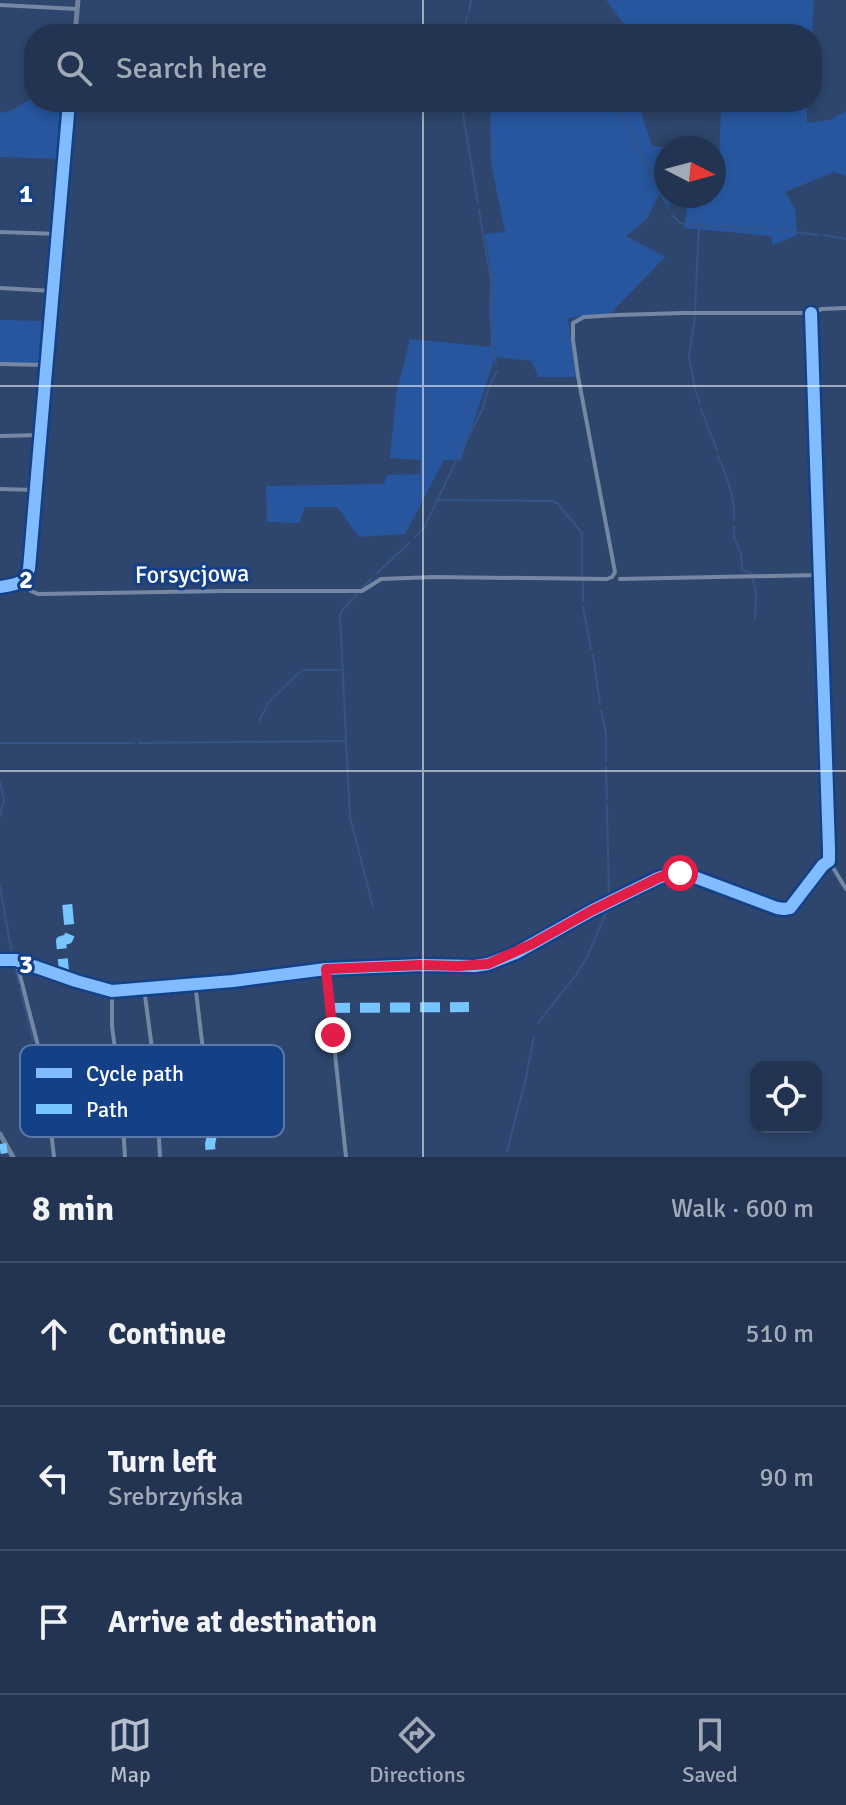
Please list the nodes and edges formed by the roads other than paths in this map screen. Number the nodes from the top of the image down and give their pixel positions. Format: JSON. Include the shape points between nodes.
{"nodes":[{"id":1,"x":78,"y":0,"type":"edge"},
{"id":2,"x":0,"y":5,"type":"edge"},
{"id":3,"x":77,"y":9,"type":"junction"},
{"id":4,"x":76,"y":24,"type":"edge"},
{"id":5,"x":68,"y":112,"type":"edge"},
{"id":6,"x":0,"y":232,"type":"edge"},
{"id":7,"x":58,"y":234,"type":"junction"},
{"id":8,"x":0,"y":288,"type":"edge"},
{"id":9,"x":53,"y":291,"type":"junction"},
{"id":10,"x":846,"y":308,"type":"edge"},
{"id":11,"x":811,"y":313,"type":"junction"},
{"id":12,"x":0,"y":364,"type":"edge"},
{"id":13,"x":46,"y":365,"type":"junction"},
{"id":14,"x":40,"y":435,"type":"junction"},
{"id":15,"x":0,"y":436,"type":"edge"},
{"id":16,"x":0,"y":489,"type":"edge"},
{"id":17,"x":35,"y":490,"type":"junction"},
{"id":18,"x":819,"y":575,"type":"junction"},
{"id":19,"x":620,"y":579,"type":"dead end"},
{"id":20,"x":24,"y":581,"type":"junction"},
{"id":21,"x":0,"y":587,"type":"edge"},
{"id":22,"x":829,"y":861,"type":"junction"},
{"id":23,"x":846,"y":889,"type":"edge"},
{"id":24,"x":0,"y":960,"type":"edge"},
{"id":25,"x":16,"y":960,"type":"junction"},
{"id":26,"x":326,"y":969,"type":"junction"},
{"id":27,"x":195,"y":983,"type":"junction"},
{"id":28,"x":144,"y":988,"type":"junction"},
{"id":29,"x":112,"y":991,"type":"junction"},
{"id":30,"x":38,"y":1045,"type":"edge"},
{"id":31,"x":115,"y":1045,"type":"edge"},
{"id":32,"x":152,"y":1045,"type":"edge"},
{"id":33,"x":202,"y":1045,"type":"edge"},
{"id":34,"x":0,"y":1134,"type":"edge"},
{"id":35,"x":52,"y":1137,"type":"edge"},
{"id":36,"x":124,"y":1137,"type":"edge"},
{"id":37,"x":159,"y":1137,"type":"edge"},
{"id":38,"x":13,"y":1157,"type":"edge"},
{"id":39,"x":54,"y":1157,"type":"edge"},
{"id":40,"x":125,"y":1157,"type":"edge"},
{"id":41,"x":160,"y":1157,"type":"edge"},
{"id":42,"x":346,"y":1157,"type":"edge"}],
"edges":[{"from":1,"to":3,"type":"street"},
{"from":2,"to":3,"type":"street"},
{"from":3,"to":4,"type":"street"},
{"from":5,"to":7,"type":"street"},
{"from":6,"to":7,"type":"street"},
{"from":7,"to":9,"type":"street"},
{"from":8,"to":9,"type":"street"},
{"from":9,"to":13,"type":"street"},
{"from":10,"to":11,"type":"street"},
{"from":11,"to":18,"type":"street"},
{"from":11,"to":20,"type":"street","name":"Forsycjowa","via":[[617,315],[573,323],[615,572],[607,579],[434,577],[381,579],[367,589],[351,591],[38,594]]},
{"from":12,"to":13,"type":"street"},
{"from":13,"to":14,"type":"street"},
{"from":14,"to":15,"type":"street"},
{"from":14,"to":17,"type":"street"},
{"from":16,"to":17,"type":"street"},
{"from":17,"to":20,"type":"street"},
{"from":18,"to":19,"type":"street"},
{"from":18,"to":22,"type":"street"},
{"from":20,"to":21,"type":"street"},
{"from":22,"to":23,"type":"street"},
{"from":22,"to":26,"type":"street","via":[[787,909],[673,873],[488,964]]},
{"from":24,"to":25,"type":"street"},
{"from":25,"to":29,"type":"street"},
{"from":25,"to":30,"type":"street"},
{"from":26,"to":27,"type":"street"},
{"from":26,"to":42,"type":"street"},
{"from":27,"to":28,"type":"street"},
{"from":27,"to":33,"type":"street"},
{"from":28,"to":29,"type":"street"},
{"from":28,"to":32,"type":"street"},
{"from":29,"to":31,"type":"street"},
{"from":34,"to":38,"type":"street"},
{"from":35,"to":39,"type":"street"},
{"from":36,"to":40,"type":"street"},
{"from":37,"to":41,"type":"street"}]}
